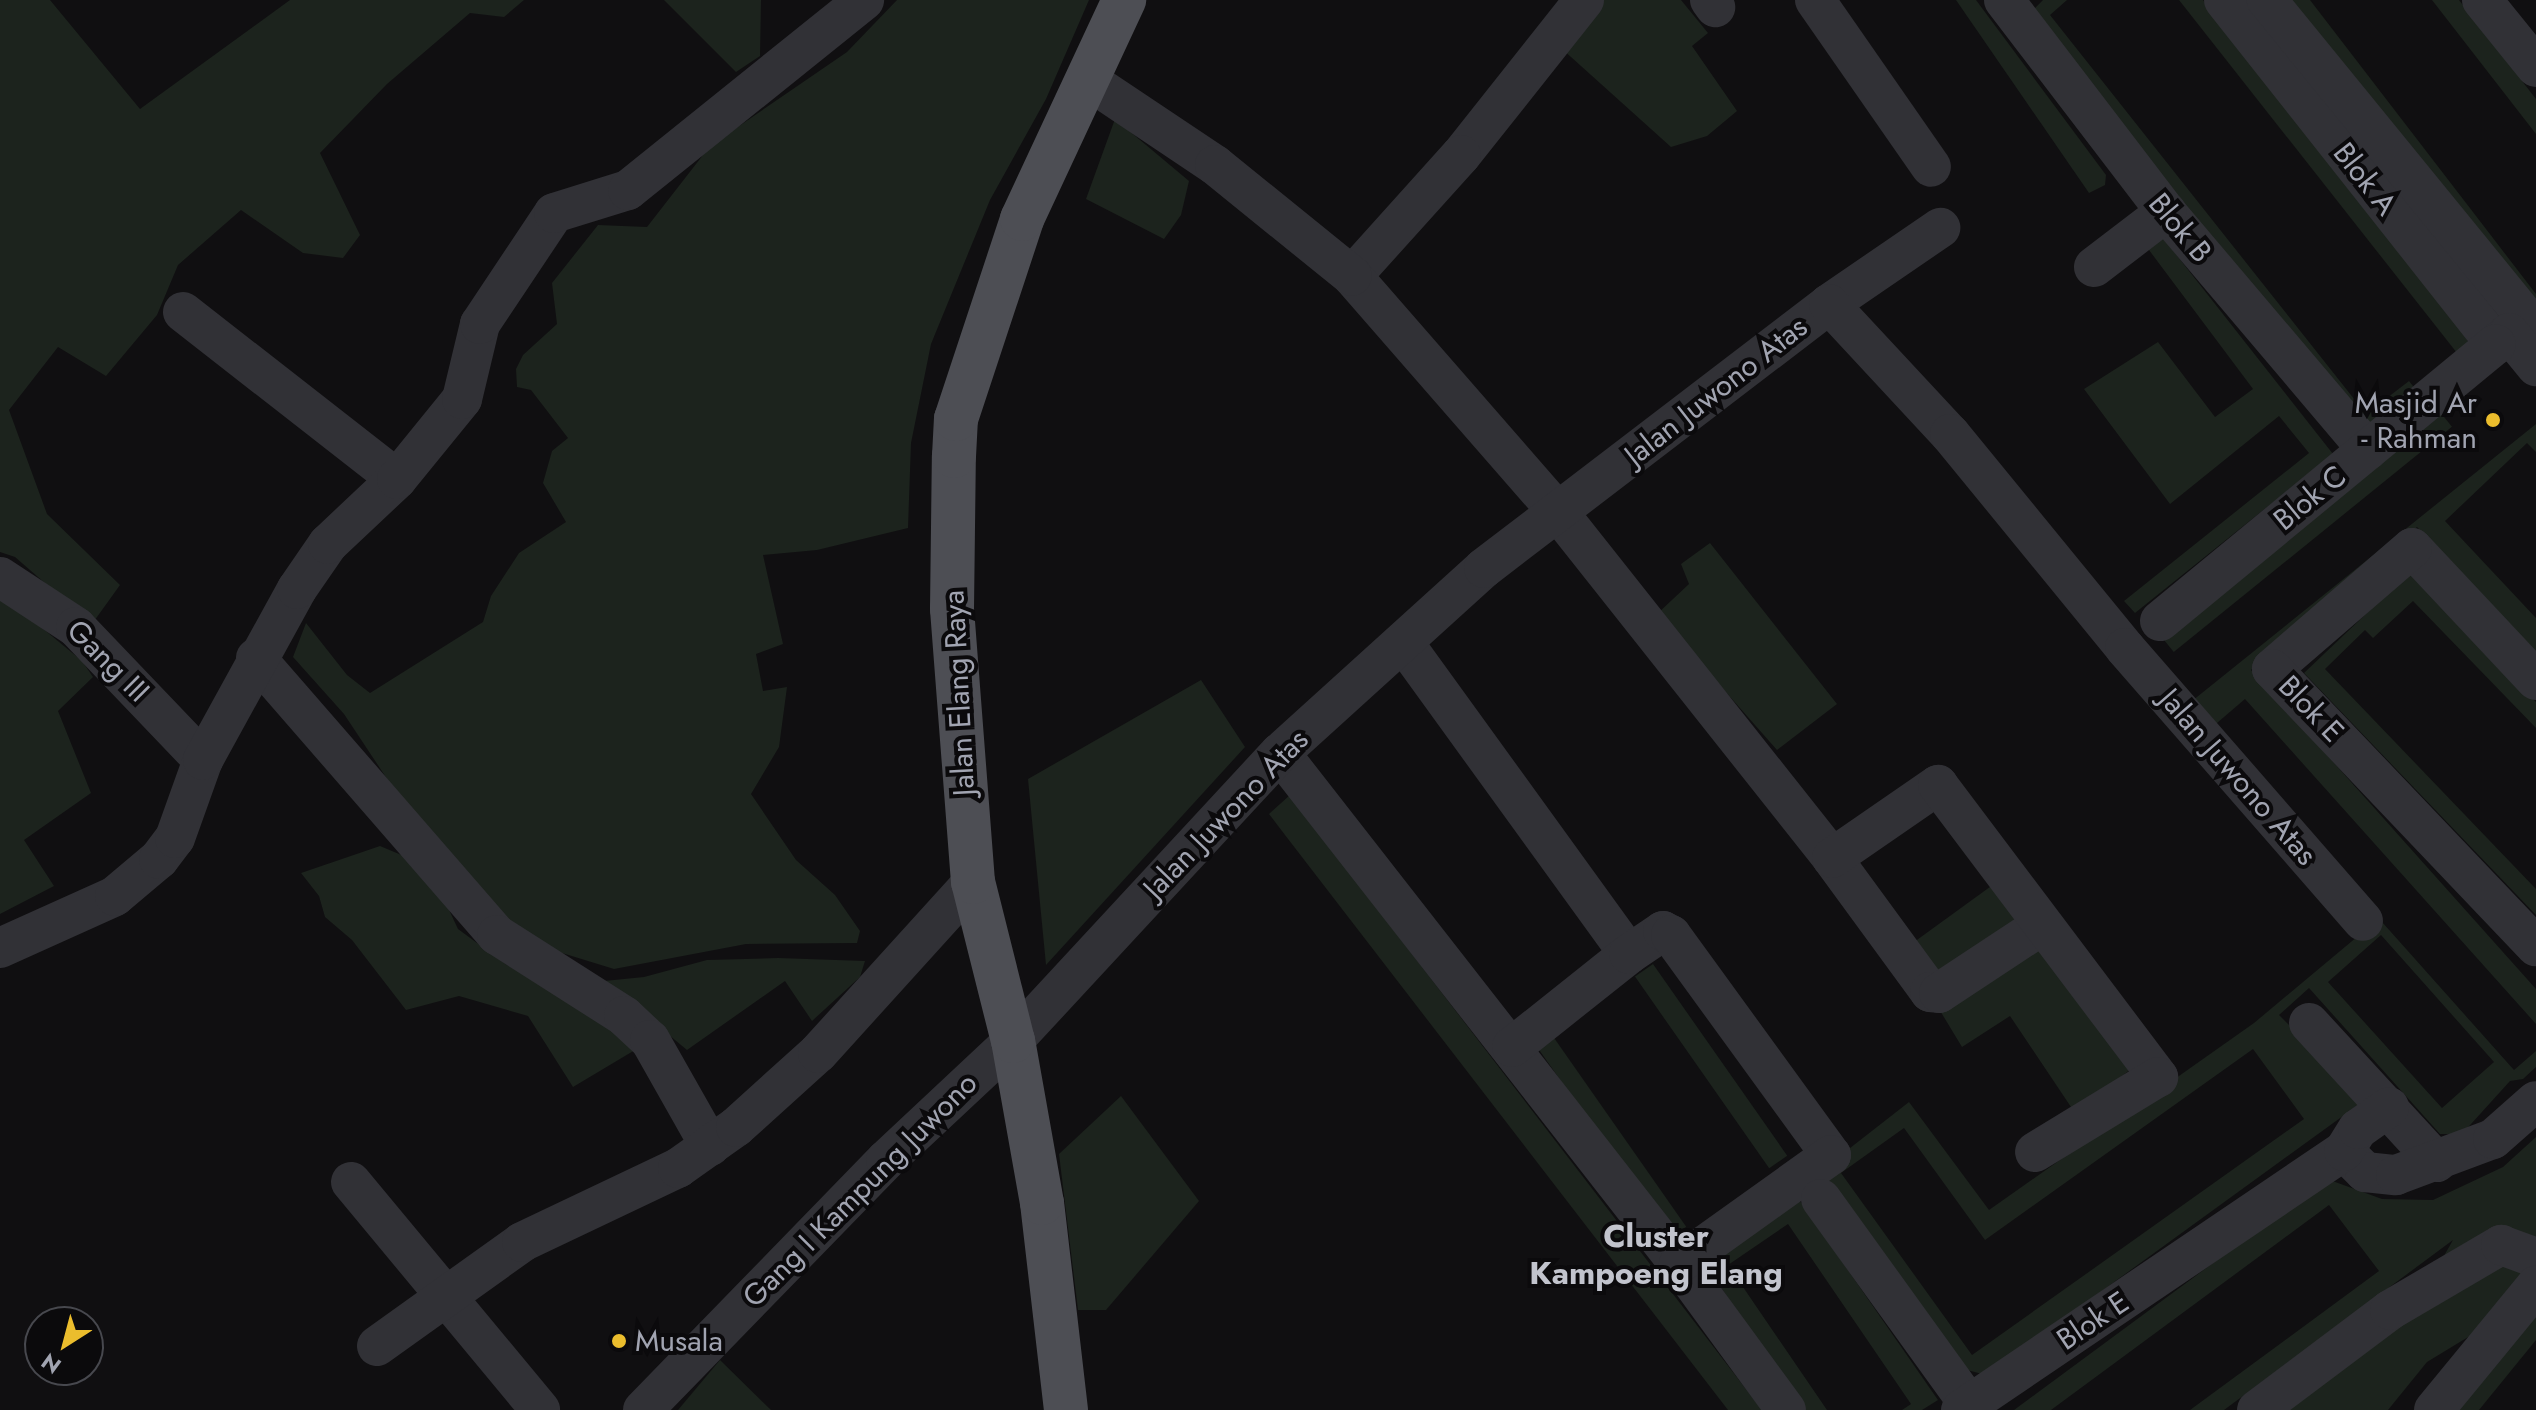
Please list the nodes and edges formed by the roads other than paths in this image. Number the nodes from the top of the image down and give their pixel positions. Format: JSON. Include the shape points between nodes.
{"nodes":[{"id":1,"x":864,"y":0,"type":"edge"},
{"id":2,"x":1124,"y":0,"type":"edge"},
{"id":3,"x":1584,"y":0,"type":"edge"},
{"id":4,"x":1815,"y":0,"type":"edge"},
{"id":5,"x":2004,"y":0,"type":"edge"},
{"id":6,"x":2224,"y":0,"type":"edge"},
{"id":7,"x":2267,"y":0,"type":"edge"},
{"id":8,"x":2482,"y":0,"type":"edge"},
{"id":9,"x":2536,"y":67,"type":"edge"},
{"id":10,"x":1088,"y":80,"type":"junction"},
{"id":11,"x":1931,"y":167,"type":"dead end"},
{"id":12,"x":2166,"y":212,"type":"junction"},
{"id":13,"x":1940,"y":228,"type":"dead end"},
{"id":14,"x":2094,"y":267,"type":"dead end"},
{"id":15,"x":1352,"y":276,"type":"junction"},
{"id":16,"x":1829,"y":304,"type":"junction"},
{"id":17,"x":183,"y":312,"type":"dead end"},
{"id":18,"x":2502,"y":338,"type":"junction"},
{"id":19,"x":2536,"y":366,"type":"edge"},
{"id":20,"x":2368,"y":450,"type":"junction"},
{"id":21,"x":397,"y":479,"type":"junction"},
{"id":22,"x":1558,"y":512,"type":"junction"},
{"id":23,"x":0,"y":577,"type":"edge"},
{"id":24,"x":2160,"y":621,"type":"dead end"},
{"id":25,"x":1403,"y":642,"type":"junction"},
{"id":26,"x":256,"y":658,"type":"junction"},
{"id":27,"x":2536,"y":680,"type":"edge"},
{"id":28,"x":1280,"y":753,"type":"junction"},
{"id":29,"x":203,"y":760,"type":"junction"},
{"id":30,"x":1832,"y":858,"type":"junction"},
{"id":31,"x":973,"y":882,"type":"junction"},
{"id":32,"x":2363,"y":921,"type":"dead end"},
{"id":33,"x":2042,"y":925,"type":"junction"},
{"id":34,"x":2536,"y":946,"type":"edge"},
{"id":35,"x":0,"y":948,"type":"edge"},
{"id":36,"x":1629,"y":954,"type":"junction"},
{"id":37,"x":2309,"y":1023,"type":"dead end"},
{"id":38,"x":1013,"y":1041,"type":"junction"},
{"id":39,"x":1512,"y":1047,"type":"junction"},
{"id":40,"x":2536,"y":1101,"type":"edge"},
{"id":41,"x":2389,"y":1107,"type":"junction"},
{"id":42,"x":710,"y":1146,"type":"junction"},
{"id":43,"x":2344,"y":1151,"type":"junction"},
{"id":44,"x":2035,"y":1152,"type":"dead end"},
{"id":45,"x":2437,"y":1162,"type":"junction"},
{"id":46,"x":351,"y":1182,"type":"dead end"},
{"id":47,"x":1821,"y":1199,"type":"dead end"},
{"id":48,"x":2536,"y":1258,"type":"edge"},
{"id":49,"x":1679,"y":1264,"type":"junction"},
{"id":50,"x":2536,"y":1286,"type":"edge"},
{"id":51,"x":446,"y":1301,"type":"junction"},
{"id":52,"x":377,"y":1346,"type":"dead end"},
{"id":53,"x":1965,"y":1407,"type":"edge"},
{"id":54,"x":540,"y":1410,"type":"edge"},
{"id":55,"x":643,"y":1410,"type":"edge"},
{"id":56,"x":1066,"y":1410,"type":"edge"},
{"id":57,"x":1786,"y":1410,"type":"edge"},
{"id":58,"x":2257,"y":1410,"type":"edge"},
{"id":59,"x":2434,"y":1410,"type":"edge"}],
"edges":[{"from":1,"to":21,"type":"street","via":[[628,190],[554,213],[480,324],[462,399]]},
{"from":2,"to":10,"type":"main road","name":"Jalan Elang Raya"},
{"from":3,"to":15,"type":"street","via":[[1461,155]]},
{"from":4,"to":11,"type":"street"},
{"from":5,"to":12,"type":"street","name":"Blok B"},
{"from":6,"to":18,"type":"street","name":"Blok A"},
{"from":7,"to":18,"type":"street","name":"Blok A","via":[[2527,319]]},
{"from":8,"to":9,"type":"street"},
{"from":10,"to":15,"type":"street","via":[[1215,165]]},
{"from":10,"to":31,"type":"main road","name":"Jalan Elang Raya","via":[[1022,219],[956,419],[952,609]]},
{"from":12,"to":14,"type":"street"},
{"from":12,"to":20,"type":"street","name":"Blok B"},
{"from":13,"to":16,"type":"street"},
{"from":15,"to":22,"type":"street"},
{"from":16,"to":22,"type":"street","name":"Jalan Juwono Atas"},
{"from":16,"to":32,"type":"street","name":"Jalan Juwono Atas","via":[[1950,434],[2125,648]]},
{"from":17,"to":21,"type":"street"},
{"from":18,"to":19,"type":"street","name":"Blok A"},
{"from":18,"to":20,"type":"street","name":"Blok C"},
{"from":20,"to":24,"type":"street","name":"Blok C"},
{"from":21,"to":26,"type":"street","via":[[328,544]]},
{"from":22,"to":25,"type":"street","name":"Jalan Juwono Atas","via":[[1484,568]]},
{"from":22,"to":30,"type":"street"},
{"from":23,"to":29,"type":"street","name":"Gang III","via":[[76,627]]},
{"from":25,"to":28,"type":"street","name":"Jalan Juwono Atas"},
{"from":25,"to":36,"type":"street"},
{"from":26,"to":29,"type":"street"},
{"from":26,"to":42,"type":"street","via":[[497,935],[624,1016],[650,1040]]},
{"from":27,"to":34,"type":"street","name":"Blok E","via":[[2412,548],[2272,669]]},
{"from":28,"to":38,"type":"street","name":"Jalan Juwono Atas"},
{"from":28,"to":39,"type":"street"},
{"from":29,"to":35,"type":"street","via":[[175,838],[159,859],[115,896]]},
{"from":30,"to":33,"type":"street","via":[[1930,992],[1939,993]]},
{"from":30,"to":33,"type":"street","via":[[1938,785]]},
{"from":31,"to":38,"type":"main road","name":"Jalan Elang Raya"},
{"from":31,"to":42,"type":"street","via":[[818,1053]]},
{"from":33,"to":44,"type":"street","via":[[2158,1077]]},
{"from":36,"to":39,"type":"street"},
{"from":36,"to":49,"type":"street","via":[[1663,931],[1671,935],[1830,1150],[1828,1159]]},
{"from":37,"to":41,"type":"street"},
{"from":38,"to":55,"type":"street","name":"Gang I Kampung Juwono","via":[[886,1160]]},
{"from":38,"to":56,"type":"main road","name":"Jalan Elang Raya","via":[[1042,1203]]},
{"from":39,"to":49,"type":"street"},
{"from":40,"to":45,"type":"street","via":[[2493,1139]]},
{"from":41,"to":43,"type":"street","name":"Blok E","via":[[2358,1129]]},
{"from":41,"to":45,"type":"street"},
{"from":42,"to":51,"type":"street","via":[[678,1168],[522,1242]]},
{"from":43,"to":45,"type":"street","via":[[2365,1172],[2396,1175]]},
{"from":43,"to":53,"type":"street","name":"Blok E"},
{"from":46,"to":51,"type":"street"},
{"from":47,"to":53,"type":"street"},
{"from":48,"to":58,"type":"street","via":[[2501,1245],[2390,1310]]},
{"from":49,"to":57,"type":"street"},
{"from":50,"to":59,"type":"street"},
{"from":51,"to":52,"type":"street"},
{"from":51,"to":54,"type":"street"}]}
